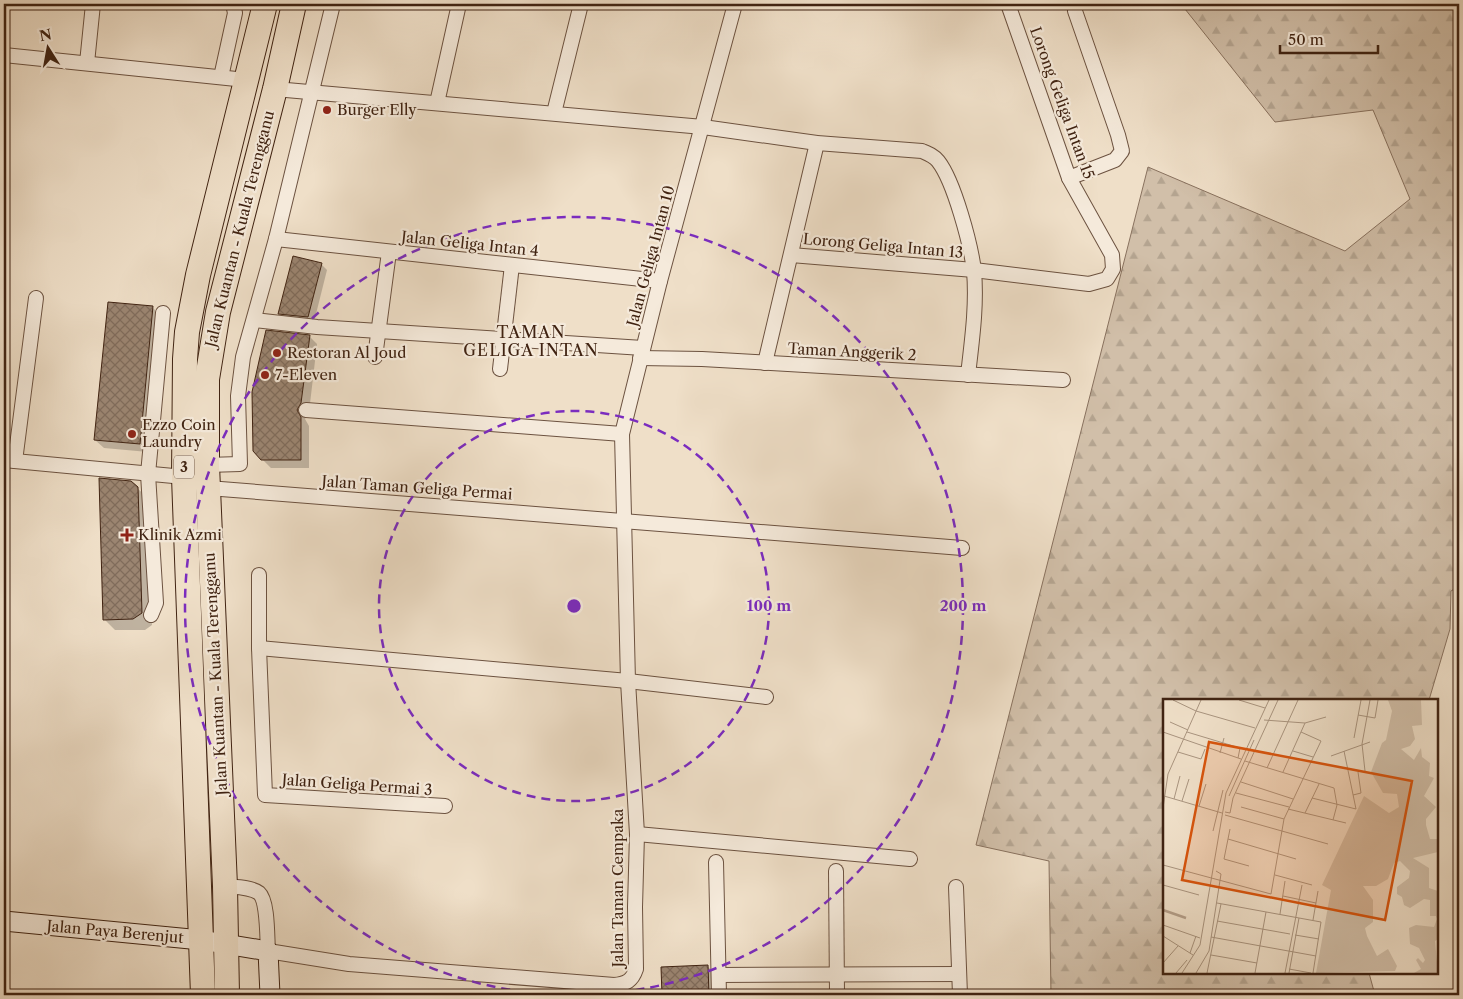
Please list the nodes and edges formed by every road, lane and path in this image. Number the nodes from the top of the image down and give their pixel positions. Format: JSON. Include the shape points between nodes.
{"nodes":[{"id":1,"x":93,"y":4,"type":"edge"},
{"id":2,"x":233,"y":4,"type":"edge"},
{"id":3,"x":264,"y":4,"type":"edge"},
{"id":4,"x":294,"y":4,"type":"edge"},
{"id":5,"x":333,"y":4,"type":"edge"},
{"id":6,"x":459,"y":4,"type":"edge"},
{"id":7,"x":581,"y":4,"type":"edge"},
{"id":8,"x":735,"y":4,"type":"edge"},
{"id":9,"x":1008,"y":4,"type":"edge"},
{"id":10,"x":1075,"y":11,"type":"dead end"},
{"id":11,"x":4,"y":54,"type":"edge"},
{"id":12,"x":88,"y":63,"type":"junction"},
{"id":13,"x":221,"y":77,"type":"junction"},
{"id":14,"x":246,"y":80,"type":"junction"},
{"id":15,"x":275,"y":89,"type":"junction"},
{"id":16,"x":312,"y":92,"type":"junction"},
{"id":17,"x":437,"y":103,"type":"junction"},
{"id":18,"x":554,"y":113,"type":"junction"},
{"id":19,"x":703,"y":127,"type":"junction"},
{"id":20,"x":817,"y":142,"type":"junction"},
{"id":21,"x":1069,"y":178,"type":"junction"},
{"id":22,"x":276,"y":239,"type":"junction"},
{"id":23,"x":389,"y":252,"type":"junction"},
{"id":24,"x":791,"y":255,"type":"junction"},
{"id":25,"x":512,"y":265,"type":"junction"},
{"id":26,"x":974,"y":270,"type":"junction"},
{"id":27,"x":660,"y":281,"type":"junction"},
{"id":28,"x":36,"y":298,"type":"dead end"},
{"id":29,"x":163,"y":313,"type":"dead end"},
{"id":30,"x":254,"y":320,"type":"junction"},
{"id":31,"x":379,"y":330,"type":"junction"},
{"id":32,"x":504,"y":338,"type":"junction"},
{"id":33,"x":641,"y":353,"type":"junction"},
{"id":34,"x":375,"y":357,"type":"dead end"},
{"id":35,"x":765,"y":363,"type":"junction"},
{"id":36,"x":500,"y":369,"type":"dead end"},
{"id":37,"x":968,"y":374,"type":"junction"},
{"id":38,"x":1063,"y":380,"type":"dead end"},
{"id":39,"x":306,"y":410,"type":"dead end"},
{"id":40,"x":622,"y":434,"type":"junction"},
{"id":41,"x":10,"y":460,"type":"edge"},
{"id":42,"x":148,"y":474,"type":"junction"},
{"id":43,"x":208,"y":476,"type":"junction"},
{"id":44,"x":184,"y":477,"type":"junction"},
{"id":45,"x":622,"y":520,"type":"junction"},
{"id":46,"x":962,"y":548,"type":"dead end"},
{"id":47,"x":259,"y":575,"type":"dead end"},
{"id":48,"x":151,"y":615,"type":"dead end"},
{"id":49,"x":259,"y":648,"type":"junction"},
{"id":50,"x":628,"y":681,"type":"junction"},
{"id":51,"x":766,"y":696,"type":"dead end"},
{"id":52,"x":445,"y":806,"type":"dead end"},
{"id":53,"x":637,"y":834,"type":"junction"},
{"id":54,"x":910,"y":859,"type":"dead end"},
{"id":55,"x":716,"y":862,"type":"dead end"},
{"id":56,"x":836,"y":871,"type":"dead end"},
{"id":57,"x":225,"y":886,"type":"junction"},
{"id":58,"x":956,"y":887,"type":"dead end"},
{"id":59,"x":4,"y":922,"type":"edge"},
{"id":60,"x":201,"y":940,"type":"junction"},
{"id":61,"x":226,"y":944,"type":"junction"},
{"id":62,"x":268,"y":950,"type":"junction"},
{"id":63,"x":836,"y":974,"type":"junction"},
{"id":64,"x":960,"y":974,"type":"junction"},
{"id":65,"x":719,"y":975,"type":"junction"},
{"id":66,"x":203,"y":995,"type":"edge"},
{"id":67,"x":227,"y":995,"type":"edge"},
{"id":68,"x":270,"y":995,"type":"edge"},
{"id":69,"x":719,"y":995,"type":"edge"},
{"id":70,"x":837,"y":995,"type":"edge"},
{"id":71,"x":960,"y":995,"type":"edge"}],
"edges":[{"from":1,"to":12,"type":"street"},
{"from":2,"to":13,"type":"street","via":[[235,13]]},
{"from":3,"to":14,"type":"highway","name":"Jalan Kuantan - Kuala Terengganu","number":"3"},
{"from":4,"to":15,"type":"highway","name":"Jalan Kuantan - Kuala Terengganu","number":"3"},
{"from":5,"to":16,"type":"street"},
{"from":6,"to":17,"type":"street"},
{"from":7,"to":18,"type":"street"},
{"from":8,"to":19,"type":"street","name":"Jalan Geliga Intan 10"},
{"from":9,"to":21,"type":"street","name":"Lorong Geliga Intan 15"},
{"from":10,"to":21,"type":"street","via":[[1122,151],[1115,160]]},
{"from":11,"to":12,"type":"street"},
{"from":12,"to":13,"type":"street"},
{"from":13,"to":14,"type":"street"},
{"from":14,"to":44,"type":"highway","name":"Jalan Kuantan - Kuala Terengganu","number":"3","via":[[198,274],[187,332]]},
{"from":15,"to":16,"type":"street"},
{"from":15,"to":43,"type":"highway","name":"Jalan Kuantan - Kuala Terengganu","number":"3","via":[[210,350],[207,379]]},
{"from":16,"to":17,"type":"street"},
{"from":16,"to":22,"type":"street"},
{"from":17,"to":18,"type":"street"},
{"from":18,"to":19,"type":"street"},
{"from":19,"to":20,"type":"street"},
{"from":19,"to":27,"type":"street","name":"Jalan Geliga Intan 10"},
{"from":20,"to":24,"type":"street"},
{"from":20,"to":26,"type":"street","via":[[922,151],[932,155],[944,171],[960,213]]},
{"from":21,"to":26,"type":"street","name":"Lorong Geliga Intan 15","via":[[1112,255],[1112,269],[1107,279],[1089,284]]},
{"from":22,"to":23,"type":"street","name":"Jalan Geliga Intan 4"},
{"from":22,"to":30,"type":"street"},
{"from":23,"to":25,"type":"street","name":"Jalan Geliga Intan 4"},
{"from":23,"to":31,"type":"street"},
{"from":24,"to":26,"type":"street","name":"Lorong Geliga Intan 13"},
{"from":24,"to":35,"type":"street"},
{"from":25,"to":27,"type":"street","name":"Jalan Geliga Intan 4"},
{"from":25,"to":32,"type":"street"},
{"from":26,"to":37,"type":"street","via":[[974,318]]},
{"from":27,"to":33,"type":"street","name":"Jalan Geliga Intan 10"},
{"from":28,"to":41,"type":"street"},
{"from":29,"to":42,"type":"street"},
{"from":30,"to":31,"type":"street","name":"Taman Anggerik 2"},
{"from":30,"to":43,"type":"street","via":[[242,357],[240,376],[240,464]]},
{"from":31,"to":32,"type":"street","name":"Taman Anggerik 2"},
{"from":31,"to":34,"type":"street"},
{"from":32,"to":33,"type":"street","name":"Taman Anggerik 2"},
{"from":32,"to":36,"type":"street"},
{"from":33,"to":35,"type":"street","name":"Taman Anggerik 2"},
{"from":33,"to":40,"type":"street","name":"Jalan Geliga Intan 10"},
{"from":35,"to":37,"type":"street","name":"Taman Anggerik 2"},
{"from":37,"to":38,"type":"street","name":"Taman Anggerik 2"},
{"from":39,"to":40,"type":"street"},
{"from":40,"to":45,"type":"street","name":"Jalan Geliga Intan 10"},
{"from":41,"to":42,"type":"street"},
{"from":42,"to":44,"type":"street"},
{"from":42,"to":48,"type":"street","via":[[156,603]]},
{"from":43,"to":45,"type":"street","name":"Jalan Taman Geliga Permai"},
{"from":43,"to":57,"type":"highway","name":"Jalan Kuantan - Kuala Terengganu","number":"3"},
{"from":44,"to":60,"type":"highway","name":"Jalan Kuantan - Kuala Terengganu","number":"3"},
{"from":45,"to":46,"type":"street","name":"Jalan Taman Geliga Permai"},
{"from":45,"to":50,"type":"street","name":"Jalan Taman Cempaka"},
{"from":47,"to":49,"type":"street"},
{"from":49,"to":50,"type":"street"},
{"from":49,"to":52,"type":"street","name":"Jalan Geliga Permai 3","via":[[265,795]]},
{"from":50,"to":51,"type":"street"},
{"from":50,"to":53,"type":"street","name":"Jalan Taman Cempaka"},
{"from":53,"to":54,"type":"street"},
{"from":53,"to":62,"type":"street","name":"Jalan Taman Cempaka","via":[[636,969],[634,976],[624,984],[349,964]]},
{"from":55,"to":65,"type":"street"},
{"from":56,"to":63,"type":"street"},
{"from":57,"to":61,"type":"highway","name":"Jalan Kuantan - Kuala Terengganu","number":"3"},
{"from":57,"to":62,"type":"street","via":[[260,894],[264,904]]},
{"from":58,"to":64,"type":"street"},
{"from":59,"to":60,"type":"street","name":"Jalan Paya Berenjut"},
{"from":60,"to":61,"type":"street","name":"Jalan Paya Berenjut"},
{"from":60,"to":66,"type":"highway","name":"Jalan Kuantan - Kuala Terengganu","number":"3"},
{"from":61,"to":62,"type":"street","name":"Jalan Paya Berenjut"},
{"from":61,"to":67,"type":"highway","name":"Jalan Kuantan - Kuala Terengganu","number":"3"},
{"from":62,"to":68,"type":"street"},
{"from":63,"to":64,"type":"street"},
{"from":63,"to":65,"type":"street"},
{"from":63,"to":70,"type":"street"},
{"from":64,"to":71,"type":"street"},
{"from":65,"to":69,"type":"street"}]}
